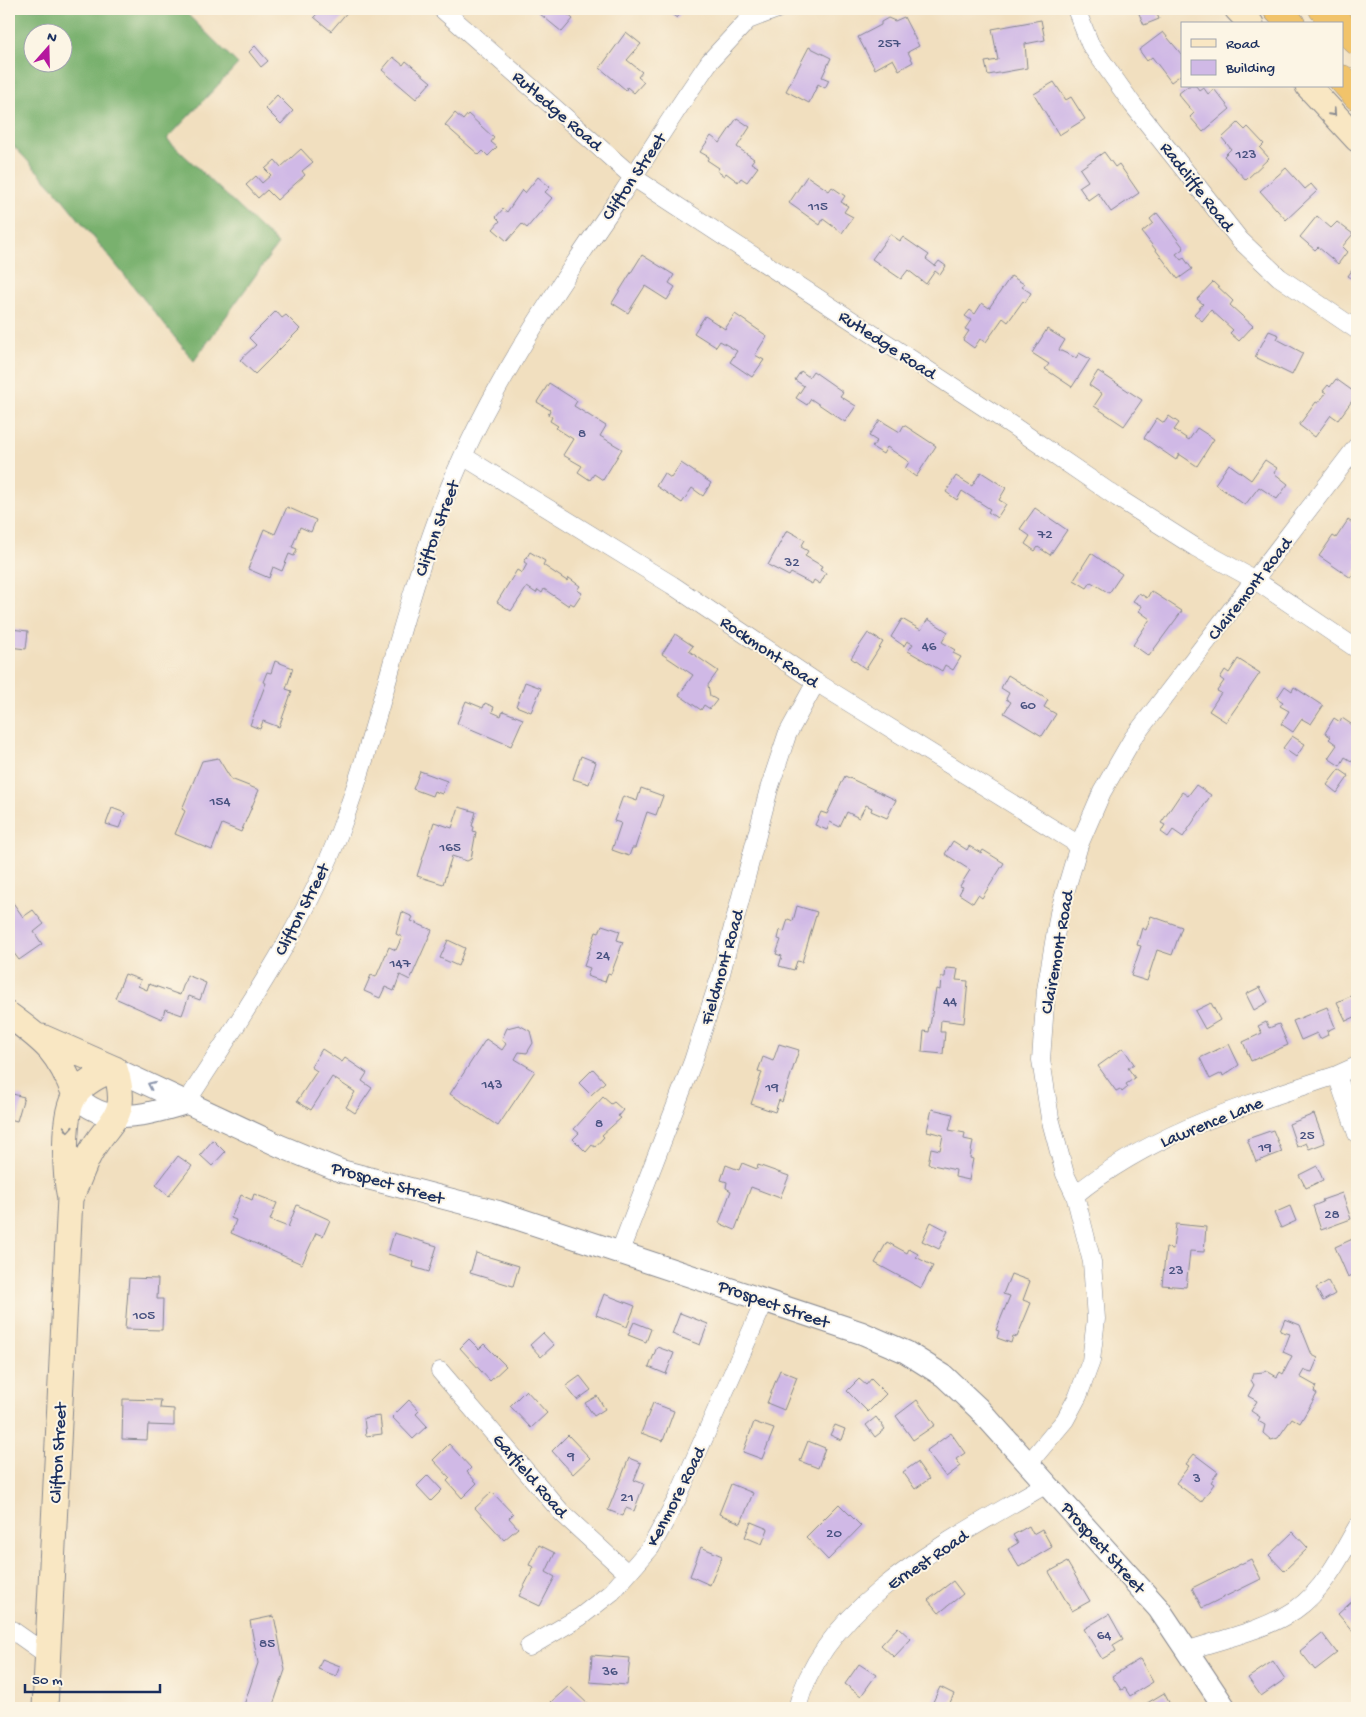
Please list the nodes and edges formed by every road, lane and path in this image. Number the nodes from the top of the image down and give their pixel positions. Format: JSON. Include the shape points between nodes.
{"nodes":[{"id":1,"x":442,"y":9,"type":"edge"},
{"id":2,"x":771,"y":9,"type":"edge"},
{"id":3,"x":1076,"y":9,"type":"edge"},
{"id":4,"x":1237,"y":9,"type":"edge"},
{"id":5,"x":1277,"y":9,"type":"edge"},
{"id":6,"x":1323,"y":9,"type":"edge"},
{"id":7,"x":1249,"y":22,"type":"edge"},
{"id":8,"x":1289,"y":22,"type":"edge"},
{"id":9,"x":1337,"y":22,"type":"edge"},
{"id":10,"x":1344,"y":29,"type":"edge"},
{"id":11,"x":1357,"y":41,"type":"edge"},
{"id":12,"x":1344,"y":81,"type":"edge"},
{"id":13,"x":1310,"y":88,"type":"edge"},
{"id":14,"x":1357,"y":96,"type":"edge"},
{"id":15,"x":1357,"y":140,"type":"edge"},
{"id":16,"x":633,"y":176,"type":"junction"},
{"id":17,"x":1357,"y":330,"type":"edge"},
{"id":18,"x":1357,"y":446,"type":"edge"},
{"id":19,"x":463,"y":456,"type":"junction"},
{"id":20,"x":1255,"y":580,"type":"junction"},
{"id":21,"x":1357,"y":649,"type":"edge"},
{"id":22,"x":816,"y":682,"type":"junction"},
{"id":23,"x":1079,"y":845,"type":"junction"},
{"id":24,"x":9,"y":1015,"type":"edge"},
{"id":25,"x":33,"y":1033,"type":"junction"},
{"id":26,"x":1357,"y":1066,"type":"edge"},
{"id":27,"x":115,"y":1069,"type":"junction"},
{"id":28,"x":1337,"y":1075,"type":"junction"},
{"id":29,"x":75,"y":1095,"type":"junction"},
{"id":30,"x":186,"y":1103,"type":"junction"},
{"id":31,"x":118,"y":1117,"type":"junction"},
{"id":32,"x":1357,"y":1134,"type":"edge"},
{"id":33,"x":1075,"y":1195,"type":"junction"},
{"id":34,"x":70,"y":1198,"type":"junction"},
{"id":35,"x":620,"y":1251,"type":"junction"},
{"id":36,"x":765,"y":1300,"type":"junction"},
{"id":37,"x":440,"y":1371,"type":"dead end"},
{"id":38,"x":1030,"y":1463,"type":"junction"},
{"id":39,"x":1048,"y":1483,"type":"junction"},
{"id":40,"x":1357,"y":1527,"type":"edge"},
{"id":41,"x":627,"y":1573,"type":"junction"},
{"id":42,"x":9,"y":1628,"type":"edge"},
{"id":43,"x":529,"y":1647,"type":"dead end"},
{"id":44,"x":1186,"y":1651,"type":"junction"},
{"id":45,"x":46,"y":1654,"type":"junction"},
{"id":46,"x":45,"y":1708,"type":"edge"},
{"id":47,"x":797,"y":1708,"type":"edge"},
{"id":48,"x":1225,"y":1708,"type":"edge"}],
"edges":[{"from":1,"to":16,"type":"street","name":"Rutledge Road"},
{"from":2,"to":16,"type":"street","name":"Clifton Street","via":[[748,20],[710,61]]},
{"from":3,"to":17,"type":"street","name":"Radcliffe Road","via":[[1090,44],[1240,240],[1279,277]]},
{"from":4,"to":7,"type":"main road"},
{"from":5,"to":8,"type":"highway"},
{"from":6,"to":9,"type":"highway"},
{"from":10,"to":11,"type":"highway"},
{"from":12,"to":14,"type":"highway"},
{"from":13,"to":15,"type":"main road","one_way":true},
{"from":16,"to":19,"type":"street","name":"Clifton Street","via":[[519,349]]},
{"from":16,"to":20,"type":"street","name":"Rutledge Road","via":[[1118,498]]},
{"from":18,"to":20,"type":"street","name":"Clairemont Road"},
{"from":19,"to":22,"type":"street","name":"Rockmont Road","via":[[655,575]]},
{"from":19,"to":30,"type":"street","name":"Clifton Street","via":[[424,555],[339,833],[291,931]]},
{"from":20,"to":21,"type":"street","name":"Rutledge Road"},
{"from":20,"to":23,"type":"street","name":"Clairemont Road","via":[[1133,738],[1102,792]]},
{"from":22,"to":23,"type":"street","name":"Rockmont Road"},
{"from":22,"to":35,"type":"street","name":"Fieldmont Road","via":[[787,735],[769,789],[720,977],[693,1061]]},
{"from":23,"to":33,"type":"street","name":"Clairemont Road","via":[[1059,913],[1046,990],[1041,1060],[1050,1118],[1065,1174]]},
{"from":24,"to":25,"type":"main road","name":"Prospect Street"},
{"from":25,"to":27,"type":"main road","name":"Prospect Street"},
{"from":25,"to":29,"type":"main road","name":"Prospect Street","via":[[53,1051]]},
{"from":26,"to":28,"type":"street","name":"Lawrence Lane"},
{"from":27,"to":29,"type":"main road","via":[[92,1080]]},
{"from":30,"to":27,"type":"street","name":"Prospect Street","one_way":true},
{"from":27,"to":31,"type":"main road","name":"Clifton Street","via":[[122,1092]]},
{"from":28,"to":32,"type":"street"},
{"from":28,"to":33,"type":"street","name":"Lawrence Lane","via":[[1188,1126],[1137,1152]]},
{"from":29,"to":31,"type":"street","name":"Prospect Street","via":[[94,1111]]},
{"from":29,"to":34,"type":"main road","name":"Clifton Street","one_way":true,"via":[[68,1122],[66,1161]]},
{"from":30,"to":31,"type":"street","name":"Prospect Street"},
{"from":30,"to":35,"type":"street","name":"Prospect Street","via":[[341,1171],[490,1210]]},
{"from":31,"to":34,"type":"main road","name":"Clifton Street","via":[[88,1158]]},
{"from":33,"to":38,"type":"street","name":"Clairemont Road","via":[[1092,1262],[1096,1319],[1091,1361],[1065,1420]]},
{"from":34,"to":45,"type":"main road","name":"Clifton Street"},
{"from":35,"to":36,"type":"street","name":"Prospect Street"},
{"from":36,"to":38,"type":"street","name":"Prospect Street","via":[[862,1333],[926,1364],[961,1391]]},
{"from":36,"to":41,"type":"street","name":"Kenmore Road","via":[[677,1500],[652,1547]]},
{"from":37,"to":41,"type":"street","name":"Garfield Road","via":[[562,1512]]},
{"from":38,"to":39,"type":"street","name":"Prospect Street"},
{"from":39,"to":44,"type":"street","name":"Prospect Street","via":[[1144,1591]]},
{"from":39,"to":47,"type":"street","name":"Ernest Road","via":[[905,1570],[860,1609],[833,1638],[803,1686]]},
{"from":40,"to":44,"type":"street","via":[[1328,1576],[1296,1609],[1254,1629]]},
{"from":41,"to":43,"type":"street","name":"Kenmore Road","via":[[612,1592],[580,1617]]},
{"from":42,"to":45,"type":"street"},
{"from":44,"to":48,"type":"street","name":"Prospect Street"},
{"from":45,"to":46,"type":"main road","name":"Clifton Street"}]}
